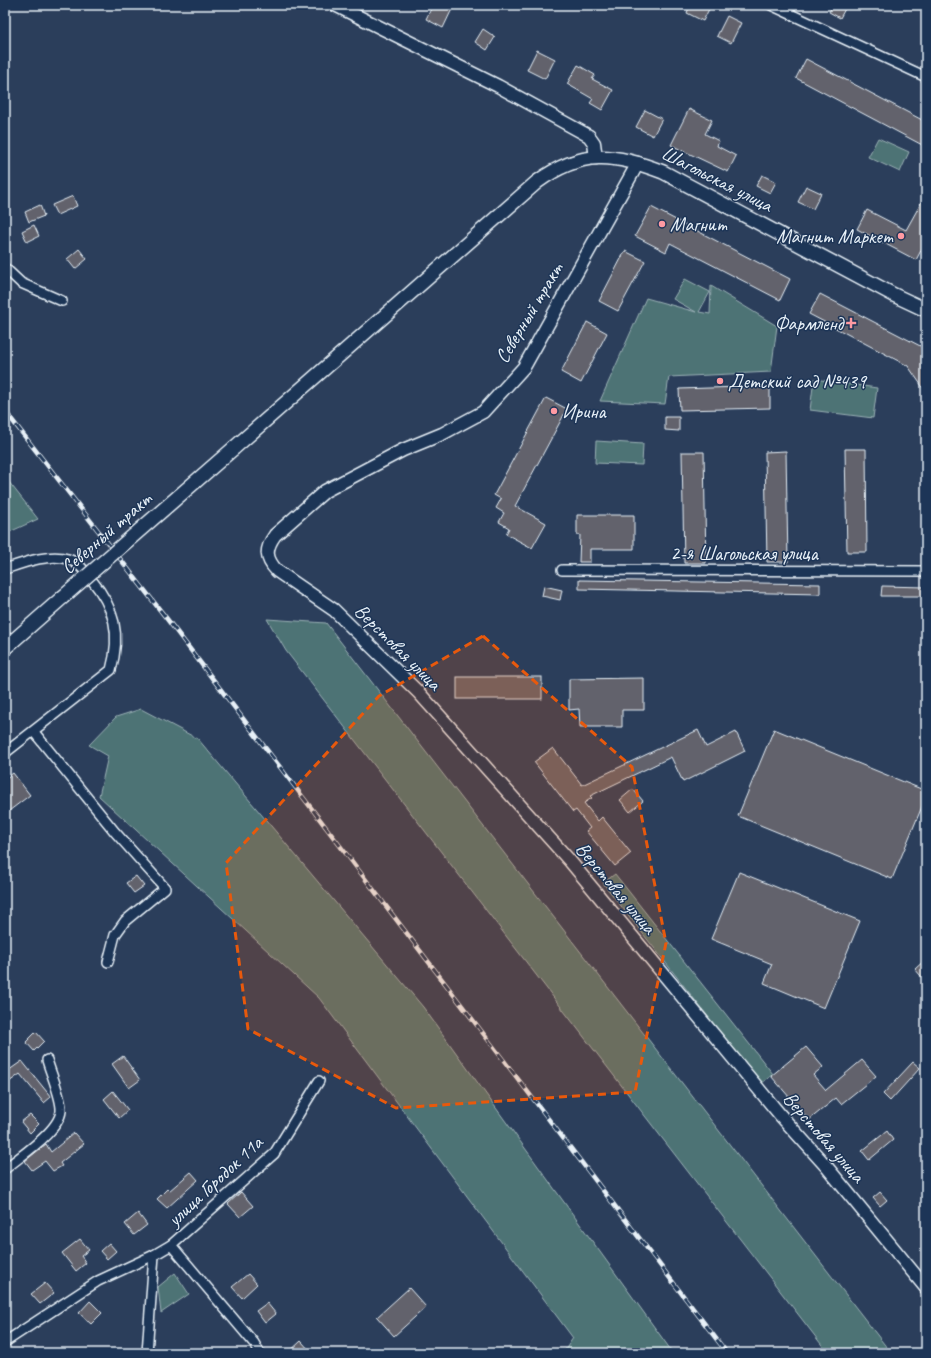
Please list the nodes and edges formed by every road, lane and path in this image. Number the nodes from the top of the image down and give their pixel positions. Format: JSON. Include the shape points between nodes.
{"nodes":[{"id":1,"x":335,"y":5,"type":"edge"},
{"id":2,"x":771,"y":5,"type":"edge"},
{"id":3,"x":926,"y":77,"type":"edge"},
{"id":4,"x":596,"y":158,"type":"junction"},
{"id":5,"x":638,"y":162,"type":"junction"},
{"id":6,"x":5,"y":268,"type":"edge"},
{"id":7,"x":62,"y":301,"type":"dead end"},
{"id":8,"x":926,"y":310,"type":"edge"},
{"id":9,"x":275,"y":535,"type":"joint"},
{"id":10,"x":5,"y":569,"type":"edge"},
{"id":11,"x":562,"y":570,"type":"dead end"},
{"id":12,"x":926,"y":571,"type":"edge"},
{"id":13,"x":5,"y":648,"type":"edge"},
{"id":14,"x":34,"y":732,"type":"junction"},
{"id":15,"x":5,"y":753,"type":"edge"},
{"id":16,"x":108,"y":962,"type":"dead end"},
{"id":17,"x":47,"y":1060,"type":"dead end"},
{"id":18,"x":319,"y":1081,"type":"dead end"},
{"id":19,"x":5,"y":1168,"type":"edge"},
{"id":20,"x":171,"y":1245,"type":"junction"},
{"id":21,"x":154,"y":1255,"type":"junction"},
{"id":22,"x":926,"y":1288,"type":"edge"},
{"id":23,"x":5,"y":1342,"type":"edge"},
{"id":24,"x":147,"y":1353,"type":"edge"},
{"id":25,"x":260,"y":1353,"type":"edge"}],
"edges":[{"from":1,"to":4,"type":"street","via":[[498,86],[589,136],[594,143]]},
{"from":2,"to":3,"type":"street"},
{"from":4,"to":5,"type":"main road","name":"Шагольская улица","via":[[615,157]]},
{"from":4,"to":13,"type":"main road","name":"Северный тракт","bridge":true,"via":[[568,163],[554,169],[537,182]]},
{"from":5,"to":8,"type":"main road","name":"Шагольская улица","via":[[663,172]]},
{"from":5,"to":9,"type":"street","name":"Северный тракт","via":[[524,367],[483,412],[325,490]]},
{"from":6,"to":7,"type":"street","via":[[21,283]]},
{"from":9,"to":22,"type":"street","name":"Верстовая улица","via":[[268,544],[266,554],[270,563],[334,610],[419,693],[569,860]]},
{"from":10,"to":14,"type":"street","via":[[49,558],[68,559],[82,567],[100,590],[116,626],[116,651],[111,670]]},
{"from":11,"to":12,"type":"street","name":"2-я Шагольская улица"},
{"from":14,"to":15,"type":"street"},
{"from":14,"to":16,"type":"street","via":[[164,888],[125,921],[115,935]]},
{"from":17,"to":19,"type":"street","via":[[61,1109],[59,1120],[47,1135]]},
{"from":18,"to":20,"type":"street","name":"улица Городок 11а","via":[[274,1154]]},
{"from":20,"to":21,"type":"street","name":"улица Городок 11а"},
{"from":20,"to":25,"type":"street","name":"улица Городок 11а"},
{"from":21,"to":23,"type":"street","name":"улица Городок 11а","via":[[98,1281]]},
{"from":21,"to":24,"type":"street"}]}
